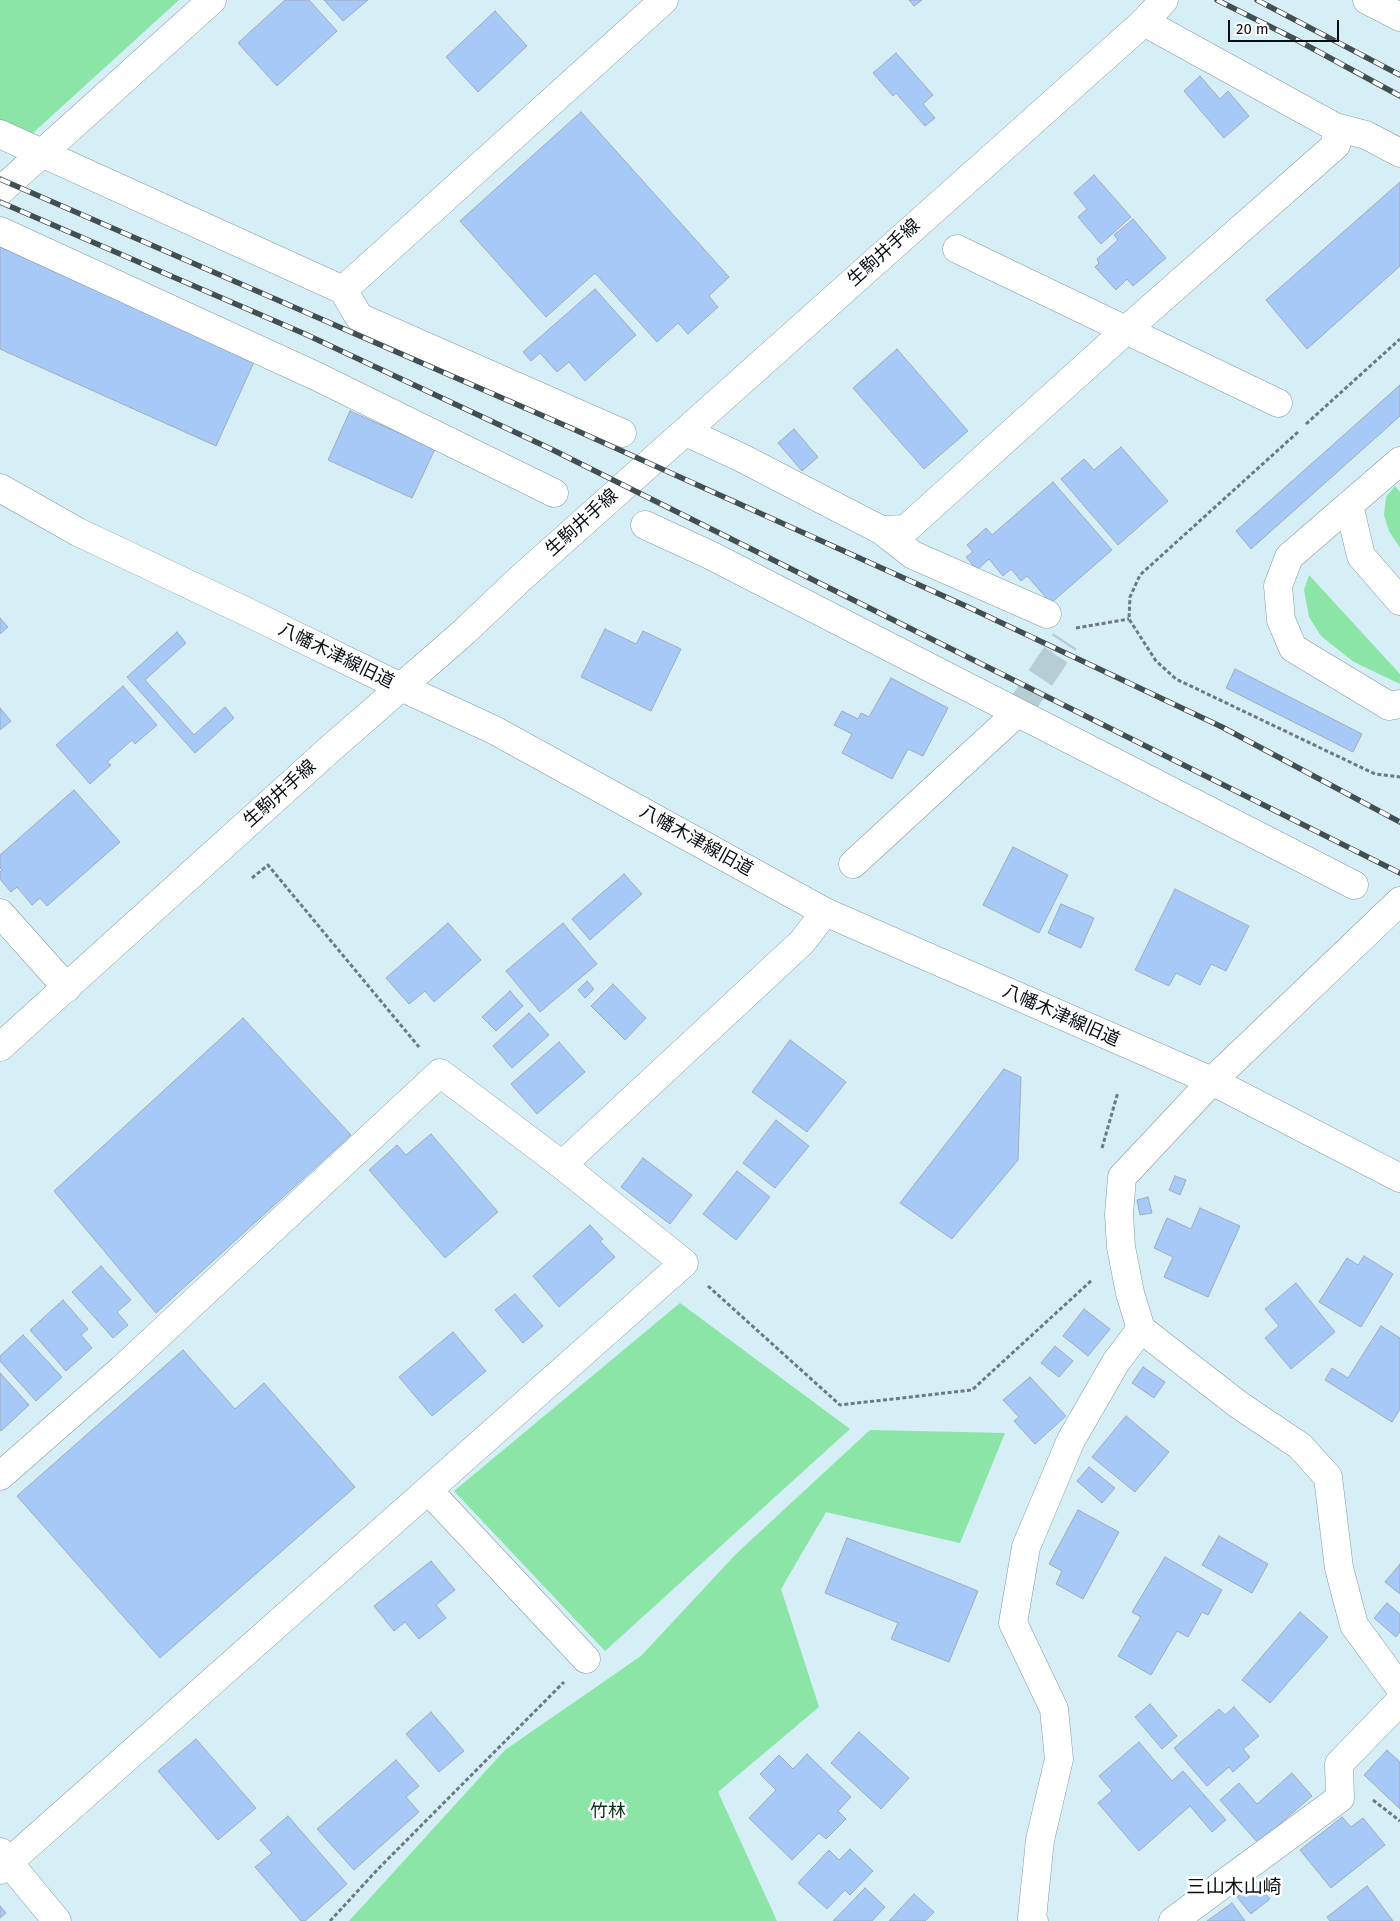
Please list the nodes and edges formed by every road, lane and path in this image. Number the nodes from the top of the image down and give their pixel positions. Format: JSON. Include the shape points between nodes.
{"nodes":[{"id":1,"x":212,"y":0,"type":"edge"},
{"id":2,"x":664,"y":0,"type":"edge"},
{"id":3,"x":1164,"y":0,"type":"edge"},
{"id":4,"x":1367,"y":0,"type":"edge"},
{"id":5,"x":1400,"y":17,"type":"edge"},
{"id":6,"x":1144,"y":22,"type":"junction"},
{"id":7,"x":1335,"y":127,"type":"junction"},
{"id":8,"x":0,"y":134,"type":"edge"},
{"id":9,"x":42,"y":152,"type":"junction"},
{"id":10,"x":1400,"y":153,"type":"edge"},
{"id":11,"x":0,"y":191,"type":"edge"},
{"id":12,"x":0,"y":231,"type":"edge"},
{"id":13,"x":957,"y":249,"type":"dead end"},
{"id":14,"x":343,"y":290,"type":"junction"},
{"id":15,"x":1125,"y":331,"type":"junction"},
{"id":16,"x":1278,"y":403,"type":"dead end"},
{"id":17,"x":686,"y":432,"type":"junction"},
{"id":18,"x":622,"y":433,"type":"dead end"},
{"id":19,"x":1400,"y":462,"type":"edge"},
{"id":20,"x":0,"y":488,"type":"edge"},
{"id":21,"x":554,"y":493,"type":"dead end"},
{"id":22,"x":1349,"y":505,"type":"junction"},
{"id":23,"x":645,"y":525,"type":"dead end"},
{"id":24,"x":881,"y":530,"type":"junction"},
{"id":25,"x":1400,"y":601,"type":"edge"},
{"id":26,"x":1047,"y":614,"type":"dead end"},
{"id":27,"x":1129,"y":619,"type":"dead end"},
{"id":28,"x":1074,"y":628,"type":"dead end"},
{"id":29,"x":400,"y":687,"type":"junction"},
{"id":30,"x":1400,"y":704,"type":"edge"},
{"id":31,"x":1017,"y":713,"type":"junction"},
{"id":32,"x":853,"y":864,"type":"dead end"},
{"id":33,"x":252,"y":878,"type":"dead end"},
{"id":34,"x":1354,"y":885,"type":"dead end"},
{"id":35,"x":1400,"y":902,"type":"edge"},
{"id":36,"x":825,"y":912,"type":"junction"},
{"id":37,"x":0,"y":913,"type":"edge"},
{"id":38,"x":67,"y":988,"type":"junction"},
{"id":39,"x":0,"y":1047,"type":"edge"},
{"id":40,"x":440,"y":1073,"type":"junction"},
{"id":41,"x":1212,"y":1081,"type":"junction"},
{"id":42,"x":1118,"y":1092,"type":"dead end"},
{"id":43,"x":1102,"y":1150,"type":"dead end"},
{"id":44,"x":562,"y":1165,"type":"junction"},
{"id":45,"x":1400,"y":1178,"type":"edge"},
{"id":46,"x":684,"y":1263,"type":"junction"},
{"id":47,"x":1097,"y":1275,"type":"dead end"},
{"id":48,"x":1141,"y":1329,"type":"junction"},
{"id":49,"x":0,"y":1476,"type":"edge"},
{"id":50,"x":428,"y":1490,"type":"junction"},
{"id":51,"x":586,"y":1659,"type":"joint"},
{"id":52,"x":1400,"y":1688,"type":"edge"},
{"id":53,"x":1400,"y":1701,"type":"edge"},
{"id":54,"x":3,"y":1862,"type":"edge"},
{"id":55,"x":57,"y":1921,"type":"edge"},
{"id":56,"x":330,"y":1921,"type":"edge"},
{"id":57,"x":1034,"y":1921,"type":"edge"},
{"id":58,"x":1173,"y":1921,"type":"edge"}],
"edges":[{"from":1,"to":9,"type":"street"},
{"from":2,"to":14,"type":"street"},
{"from":3,"to":6,"type":"street","name":"生駒井手線"},
{"from":4,"to":5,"type":"street"},
{"from":6,"to":7,"type":"street"},
{"from":6,"to":17,"type":"street","name":"生駒井手線"},
{"from":7,"to":10,"type":"street","via":[[1366,134]]},
{"from":7,"to":15,"type":"street","via":[[1336,145]]},
{"from":8,"to":9,"type":"street"},
{"from":9,"to":11,"type":"street"},
{"from":9,"to":14,"type":"street"},
{"from":12,"to":21,"type":"street","via":[[318,377]]},
{"from":13,"to":15,"type":"street"},
{"from":14,"to":18,"type":"street","via":[[359,317]]},
{"from":15,"to":16,"type":"street"},
{"from":15,"to":24,"type":"street","via":[[906,529]]},
{"from":17,"to":24,"type":"street"},
{"from":17,"to":29,"type":"street","name":"生駒井手線"},
{"from":19,"to":22,"type":"street"},
{"from":20,"to":29,"type":"street","name":"八幡木津線旧道","via":[[78,532]]},
{"from":22,"to":25,"type":"street","via":[[1361,556]]},
{"from":22,"to":30,"type":"street","via":[[1289,557],[1278,586],[1281,620],[1293,648],[1389,706]]},
{"from":23,"to":31,"type":"street","via":[[710,555]]},
{"from":24,"to":26,"type":"street","via":[[913,555]]},
{"from":27,"to":28,"type":"path"},
{"from":29,"to":36,"type":"street","name":"八幡木津線旧道","via":[[494,730]]},
{"from":29,"to":38,"type":"street","name":"生駒井手線"},
{"from":31,"to":32,"type":"street"},
{"from":31,"to":34,"type":"street"},
{"from":33,"to":40,"type":"path","via":[[268,865]]},
{"from":35,"to":41,"type":"street"},
{"from":36,"to":41,"type":"street","name":"八幡木津線旧道"},
{"from":36,"to":44,"type":"street","via":[[802,942]]},
{"from":37,"to":38,"type":"street"},
{"from":38,"to":39,"type":"street","name":"生駒井手線"},
{"from":40,"to":44,"type":"street"},
{"from":40,"to":49,"type":"street","via":[[121,1370]]},
{"from":41,"to":45,"type":"street","name":"八幡木津線旧道"},
{"from":41,"to":48,"type":"street","via":[[1122,1177],[1121,1247]]},
{"from":42,"to":43,"type":"path"},
{"from":44,"to":46,"type":"street"},
{"from":46,"to":47,"type":"path","via":[[840,1405],[972,1390]]},
{"from":46,"to":50,"type":"street"},
{"from":48,"to":52,"type":"street","via":[[1239,1405],[1300,1446],[1328,1477],[1339,1568],[1354,1625]]},
{"from":48,"to":57,"type":"street","via":[[1116,1362],[1071,1440],[1026,1547],[1013,1623],[1054,1709],[1059,1759],[1040,1840]]},
{"from":50,"to":51,"type":"street"},
{"from":50,"to":54,"type":"street"},
{"from":51,"to":56,"type":"path"},
{"from":53,"to":58,"type":"street","via":[[1340,1764],[1340,1798]]},
{"from":54,"to":55,"type":"street"}]}
